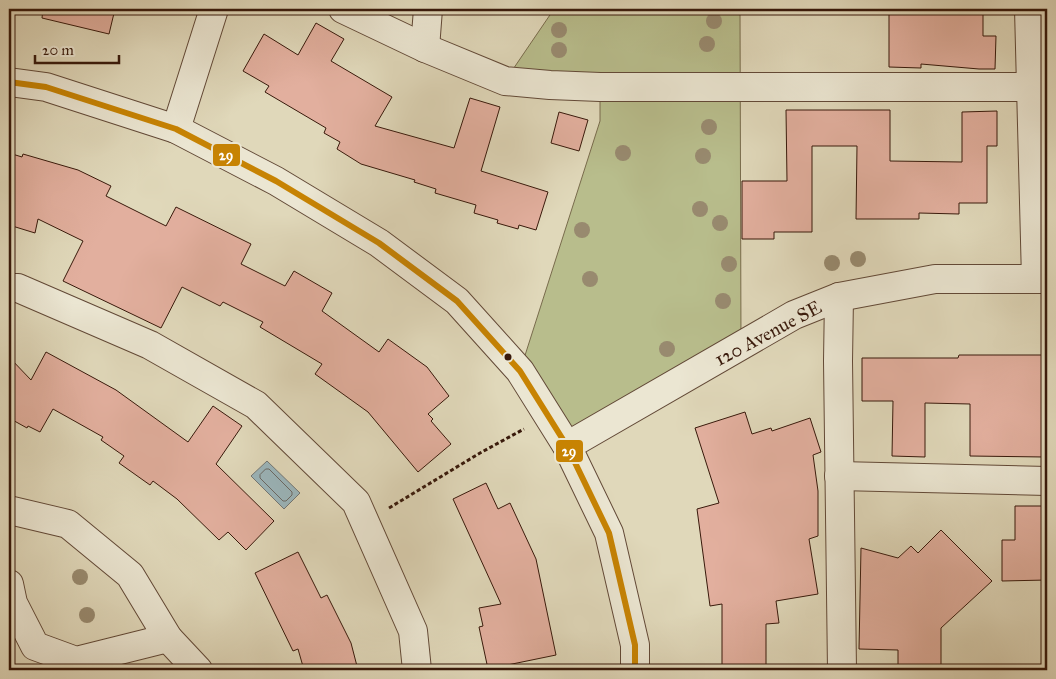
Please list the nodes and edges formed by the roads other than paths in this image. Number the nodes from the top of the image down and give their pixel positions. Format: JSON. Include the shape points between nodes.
{"nodes":[{"id":1,"x":214,"y":9,"type":"edge"},
{"id":2,"x":343,"y":9,"type":"edge"},
{"id":3,"x":428,"y":9,"type":"edge"},
{"id":4,"x":1029,"y":9,"type":"edge"},
{"id":5,"x":425,"y":48,"type":"junction"},
{"id":6,"x":9,"y":82,"type":"edge"},
{"id":7,"x":1039,"y":87,"type":"edge"},
{"id":8,"x":176,"y":129,"type":"junction"},
{"id":9,"x":1041,"y":279,"type":"edge"},
{"id":10,"x":9,"y":288,"type":"edge"},
{"id":11,"x":840,"y":297,"type":"junction"},
{"id":12,"x":567,"y":446,"type":"junction"},
{"id":13,"x":840,"y":476,"type":"junction"},
{"id":14,"x":1047,"y":480,"type":"edge"},
{"id":15,"x":9,"y":510,"type":"edge"},
{"id":16,"x":9,"y":584,"type":"edge"},
{"id":17,"x":168,"y":638,"type":"junction"},
{"id":18,"x":198,"y":670,"type":"edge"},
{"id":19,"x":417,"y":670,"type":"edge"},
{"id":20,"x":635,"y":670,"type":"edge"},
{"id":21,"x":842,"y":670,"type":"edge"}],
"edges":[{"from":1,"to":8,"type":"street"},
{"from":2,"to":5,"type":"street"},
{"from":3,"to":5,"type":"street"},
{"from":4,"to":7,"type":"street"},
{"from":5,"to":7,"type":"street","via":[[505,81],[550,86]]},
{"from":6,"to":8,"type":"street","via":[[46,87]]},
{"from":7,"to":9,"type":"street"},
{"from":8,"to":12,"type":"street","via":[[276,181],[379,243],[456,301],[520,371]]},
{"from":9,"to":11,"type":"street","name":"120 Avenue SE","via":[[936,279]]},
{"from":10,"to":19,"type":"street","via":[[18,288],[150,345],[256,405],[356,502],[413,631]]},
{"from":11,"to":12,"type":"street","name":"120 Avenue SE","via":[[794,315]]},
{"from":11,"to":13,"type":"street"},
{"from":12,"to":20,"type":"street","via":[[609,533],[635,645]]},
{"from":13,"to":14,"type":"street"},
{"from":13,"to":21,"type":"street"},
{"from":15,"to":17,"type":"street","via":[[68,524],[130,575]]},
{"from":16,"to":17,"type":"street","via":[[13,603],[35,646],[76,661]]},
{"from":17,"to":18,"type":"street"}]}
